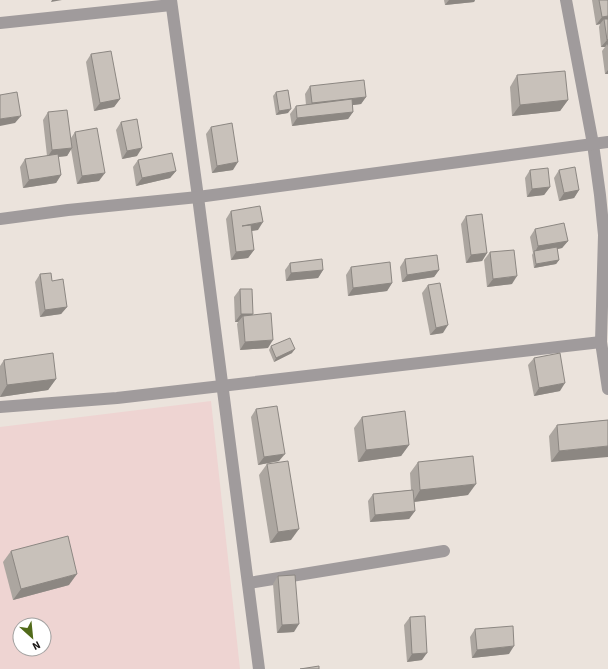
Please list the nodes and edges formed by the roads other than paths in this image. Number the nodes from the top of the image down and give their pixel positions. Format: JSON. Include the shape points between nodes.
{"nodes":[{"id":1,"x":566,"y":0,"type":"edge"},
{"id":2,"x":171,"y":3,"type":"edge"},
{"id":3,"x":0,"y":23,"type":"edge"},
{"id":4,"x":608,"y":142,"type":"edge"},
{"id":5,"x":593,"y":144,"type":"junction"},
{"id":6,"x":198,"y":197,"type":"junction"},
{"id":7,"x":0,"y":219,"type":"edge"},
{"id":8,"x":601,"y":342,"type":"junction"},
{"id":9,"x":223,"y":387,"type":"junction"},
{"id":10,"x":608,"y":389,"type":"edge"},
{"id":11,"x":0,"y":407,"type":"edge"},
{"id":12,"x":444,"y":551,"type":"dead end"},
{"id":13,"x":249,"y":582,"type":"junction"},
{"id":14,"x":259,"y":669,"type":"edge"}],
"edges":[{"from":1,"to":5,"type":"street"},
{"from":2,"to":3,"type":"street"},
{"from":2,"to":6,"type":"street"},
{"from":4,"to":5,"type":"street"},
{"from":5,"to":6,"type":"street"},
{"from":5,"to":8,"type":"street","via":[[604,235]]},
{"from":6,"to":7,"type":"street"},
{"from":6,"to":9,"type":"street"},
{"from":8,"to":9,"type":"street"},
{"from":8,"to":10,"type":"street"},
{"from":9,"to":11,"type":"street"},
{"from":9,"to":13,"type":"street"},
{"from":12,"to":13,"type":"street"},
{"from":13,"to":14,"type":"street"}]}
